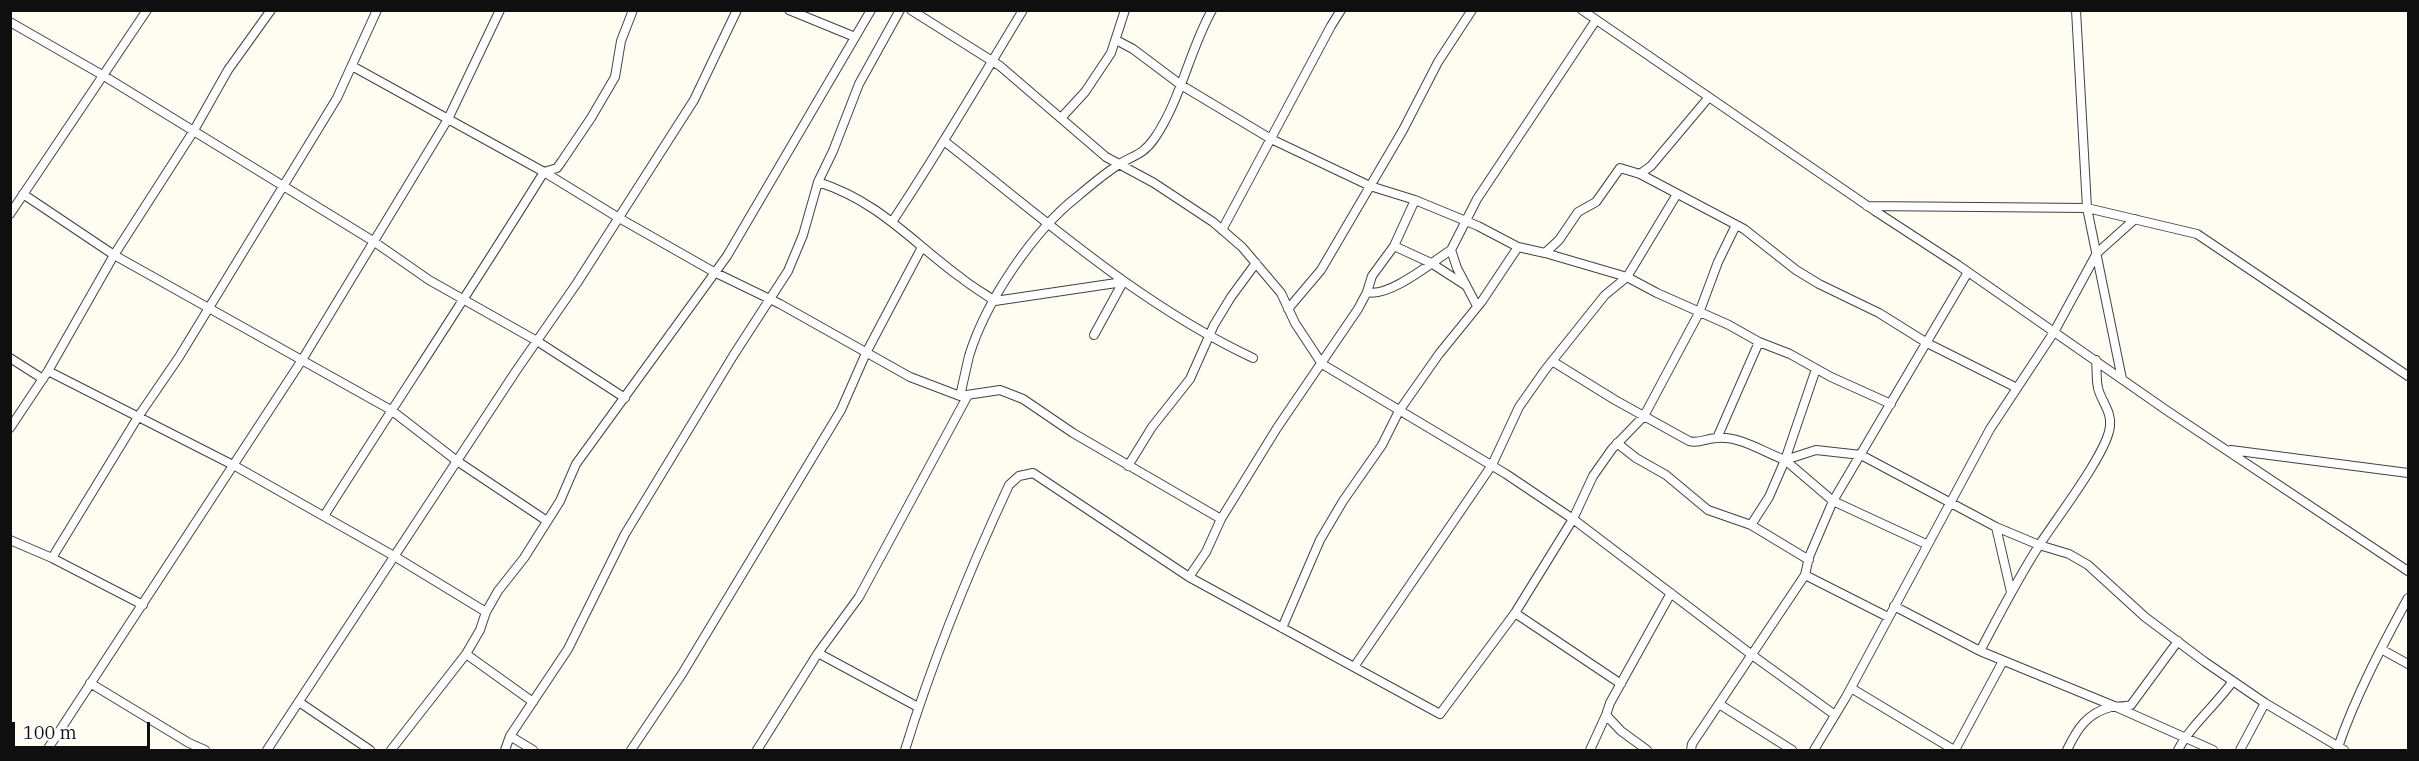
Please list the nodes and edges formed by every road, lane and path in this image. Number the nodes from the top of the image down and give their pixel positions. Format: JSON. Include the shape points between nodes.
{"nodes":[{"id":1,"x":147,"y":10,"type":"edge"},
{"id":2,"x":271,"y":10,"type":"edge"},
{"id":3,"x":377,"y":10,"type":"edge"},
{"id":4,"x":500,"y":10,"type":"edge"},
{"id":5,"x":633,"y":10,"type":"edge"},
{"id":6,"x":737,"y":10,"type":"edge"},
{"id":7,"x":789,"y":10,"type":"edge"},
{"id":8,"x":871,"y":10,"type":"edge"},
{"id":9,"x":900,"y":10,"type":"edge"},
{"id":10,"x":911,"y":10,"type":"edge"},
{"id":11,"x":1023,"y":10,"type":"edge"},
{"id":12,"x":1125,"y":10,"type":"edge"},
{"id":13,"x":1212,"y":10,"type":"edge"},
{"id":14,"x":1341,"y":10,"type":"edge"},
{"id":15,"x":1472,"y":10,"type":"edge"},
{"id":16,"x":1582,"y":10,"type":"edge"},
{"id":17,"x":2076,"y":10,"type":"edge"},
{"id":18,"x":1596,"y":20,"type":"junction"},
{"id":19,"x":10,"y":22,"type":"edge"},
{"id":20,"x":855,"y":37,"type":"junction"},
{"id":21,"x":1116,"y":40,"type":"junction"},
{"id":22,"x":992,"y":61,"type":"junction"},
{"id":23,"x":352,"y":66,"type":"junction"},
{"id":24,"x":104,"y":76,"type":"junction"},
{"id":25,"x":1181,"y":85,"type":"junction"},
{"id":26,"x":1709,"y":97,"type":"junction"},
{"id":27,"x":1061,"y":118,"type":"junction"},
{"id":28,"x":448,"y":119,"type":"junction"},
{"id":29,"x":193,"y":132,"type":"junction"},
{"id":30,"x":1271,"y":139,"type":"junction"},
{"id":31,"x":944,"y":141,"type":"junction"},
{"id":32,"x":1119,"y":164,"type":"junction"},
{"id":33,"x":544,"y":172,"type":"junction"},
{"id":34,"x":1640,"y":174,"type":"junction"},
{"id":35,"x":818,"y":182,"type":"junction"},
{"id":36,"x":1370,"y":186,"type":"junction"},
{"id":37,"x":282,"y":187,"type":"junction"},
{"id":38,"x":23,"y":194,"type":"junction"},
{"id":39,"x":1677,"y":194,"type":"junction"},
{"id":40,"x":1415,"y":200,"type":"junction"},
{"id":41,"x":1867,"y":206,"type":"junction"},
{"id":42,"x":2087,"y":208,"type":"junction"},
{"id":43,"x":10,"y":214,"type":"edge"},
{"id":44,"x":619,"y":218,"type":"junction"},
{"id":45,"x":2135,"y":219,"type":"junction"},
{"id":46,"x":892,"y":222,"type":"junction"},
{"id":47,"x":1048,"y":222,"type":"junction"},
{"id":48,"x":1466,"y":222,"type":"junction"},
{"id":49,"x":1736,"y":225,"type":"junction"},
{"id":50,"x":1222,"y":230,"type":"junction"},
{"id":51,"x":372,"y":241,"type":"junction"},
{"id":52,"x":1394,"y":246,"type":"junction"},
{"id":53,"x":922,"y":247,"type":"junction"},
{"id":54,"x":1518,"y":247,"type":"junction"},
{"id":55,"x":1451,"y":250,"type":"junction"},
{"id":56,"x":1545,"y":253,"type":"junction"},
{"id":57,"x":2097,"y":253,"type":"junction"},
{"id":58,"x":114,"y":255,"type":"junction"},
{"id":59,"x":1256,"y":263,"type":"junction"},
{"id":60,"x":1431,"y":263,"type":"junction"},
{"id":61,"x":714,"y":272,"type":"junction"},
{"id":62,"x":1968,"y":272,"type":"junction"},
{"id":63,"x":1627,"y":277,"type":"junction"},
{"id":64,"x":1123,"y":282,"type":"junction"},
{"id":65,"x":1467,"y":287,"type":"junction"},
{"id":66,"x":1367,"y":292,"type":"junction"},
{"id":67,"x":465,"y":300,"type":"junction"},
{"id":68,"x":771,"y":300,"type":"junction"},
{"id":69,"x":995,"y":301,"type":"junction"},
{"id":70,"x":1478,"y":306,"type":"junction"},
{"id":71,"x":208,"y":309,"type":"junction"},
{"id":72,"x":1288,"y":309,"type":"junction"},
{"id":73,"x":1700,"y":314,"type":"junction"},
{"id":74,"x":2054,"y":332,"type":"junction"},
{"id":75,"x":1094,"y":335,"type":"dead end"},
{"id":76,"x":1209,"y":337,"type":"junction"},
{"id":77,"x":537,"y":341,"type":"junction"},
{"id":78,"x":1759,"y":342,"type":"junction"},
{"id":79,"x":1927,"y":343,"type":"junction"},
{"id":80,"x":866,"y":353,"type":"junction"},
{"id":81,"x":10,"y":358,"type":"edge"},
{"id":82,"x":1253,"y":358,"type":"dead end"},
{"id":83,"x":302,"y":360,"type":"junction"},
{"id":84,"x":2096,"y":360,"type":"junction"},
{"id":85,"x":1552,"y":361,"type":"junction"},
{"id":86,"x":1322,"y":364,"type":"junction"},
{"id":87,"x":1816,"y":369,"type":"junction"},
{"id":88,"x":46,"y":375,"type":"junction"},
{"id":89,"x":2409,"y":376,"type":"edge"},
{"id":90,"x":2122,"y":379,"type":"junction"},
{"id":91,"x":2017,"y":388,"type":"junction"},
{"id":92,"x":964,"y":396,"type":"junction"},
{"id":93,"x":625,"y":398,"type":"junction"},
{"id":94,"x":1891,"y":404,"type":"junction"},
{"id":95,"x":391,"y":410,"type":"junction"},
{"id":96,"x":1399,"y":411,"type":"junction"},
{"id":97,"x":1644,"y":416,"type":"junction"},
{"id":98,"x":138,"y":417,"type":"junction"},
{"id":99,"x":10,"y":428,"type":"edge"},
{"id":100,"x":1717,"y":438,"type":"junction"},
{"id":101,"x":1617,"y":443,"type":"junction"},
{"id":102,"x":2227,"y":450,"type":"junction"},
{"id":103,"x":1861,"y":455,"type":"junction"},
{"id":104,"x":1785,"y":460,"type":"junction"},
{"id":105,"x":457,"y":461,"type":"junction"},
{"id":106,"x":1492,"y":465,"type":"junction"},
{"id":107,"x":235,"y":466,"type":"junction"},
{"id":108,"x":1128,"y":466,"type":"junction"},
{"id":109,"x":2409,"y":473,"type":"edge"},
{"id":110,"x":1833,"y":501,"type":"junction"},
{"id":111,"x":1950,"y":501,"type":"junction"},
{"id":112,"x":324,"y":516,"type":"junction"},
{"id":113,"x":1221,"y":519,"type":"junction"},
{"id":114,"x":1573,"y":519,"type":"junction"},
{"id":115,"x":547,"y":521,"type":"junction"},
{"id":116,"x":1751,"y":525,"type":"junction"},
{"id":117,"x":1996,"y":527,"type":"junction"},
{"id":118,"x":10,"y":540,"type":"edge"},
{"id":119,"x":1926,"y":544,"type":"junction"},
{"id":120,"x":2039,"y":545,"type":"junction"},
{"id":121,"x":394,"y":556,"type":"junction"},
{"id":122,"x":52,"y":558,"type":"junction"},
{"id":123,"x":1809,"y":561,"type":"junction"},
{"id":124,"x":2409,"y":571,"type":"edge"},
{"id":125,"x":1805,"y":575,"type":"junction"},
{"id":126,"x":1189,"y":577,"type":"junction"},
{"id":127,"x":2011,"y":592,"type":"junction"},
{"id":128,"x":1671,"y":593,"type":"junction"},
{"id":129,"x":2409,"y":598,"type":"edge"},
{"id":130,"x":143,"y":605,"type":"junction"},
{"id":131,"x":1894,"y":606,"type":"junction"},
{"id":132,"x":486,"y":612,"type":"junction"},
{"id":133,"x":1515,"y":614,"type":"junction"},
{"id":134,"x":1888,"y":617,"type":"junction"},
{"id":135,"x":1282,"y":628,"type":"junction"},
{"id":136,"x":2178,"y":641,"type":"junction"},
{"id":137,"x":2381,"y":648,"type":"junction"},
{"id":138,"x":1980,"y":651,"type":"junction"},
{"id":139,"x":818,"y":653,"type":"junction"},
{"id":140,"x":466,"y":654,"type":"junction"},
{"id":141,"x":1752,"y":655,"type":"junction"},
{"id":142,"x":2003,"y":661,"type":"junction"},
{"id":143,"x":2409,"y":664,"type":"edge"},
{"id":144,"x":1354,"y":667,"type":"junction"},
{"id":145,"x":2233,"y":681,"type":"junction"},
{"id":146,"x":90,"y":683,"type":"junction"},
{"id":147,"x":1621,"y":684,"type":"junction"},
{"id":148,"x":1851,"y":688,"type":"junction"},
{"id":149,"x":299,"y":702,"type":"junction"},
{"id":150,"x":533,"y":702,"type":"junction"},
{"id":151,"x":2265,"y":703,"type":"junction"},
{"id":152,"x":1719,"y":704,"type":"junction"},
{"id":153,"x":2114,"y":706,"type":"junction"},
{"id":154,"x":918,"y":707,"type":"junction"},
{"id":155,"x":1835,"y":715,"type":"junction"},
{"id":156,"x":1606,"y":716,"type":"junction"},
{"id":157,"x":510,"y":736,"type":"junction"},
{"id":158,"x":2186,"y":738,"type":"junction"},
{"id":159,"x":2341,"y":748,"type":"edge"},
{"id":160,"x":47,"y":750,"type":"edge"},
{"id":161,"x":205,"y":750,"type":"edge"},
{"id":162,"x":267,"y":750,"type":"edge"},
{"id":163,"x":370,"y":750,"type":"edge"},
{"id":164,"x":391,"y":750,"type":"edge"},
{"id":165,"x":505,"y":750,"type":"edge"},
{"id":166,"x":533,"y":750,"type":"edge"},
{"id":167,"x":631,"y":750,"type":"edge"},
{"id":168,"x":757,"y":750,"type":"edge"},
{"id":169,"x":905,"y":750,"type":"edge"},
{"id":170,"x":1590,"y":750,"type":"edge"},
{"id":171,"x":1647,"y":750,"type":"edge"},
{"id":172,"x":1691,"y":750,"type":"edge"},
{"id":173,"x":1792,"y":750,"type":"edge"},
{"id":174,"x":1814,"y":750,"type":"edge"},
{"id":175,"x":1955,"y":750,"type":"edge"},
{"id":176,"x":2067,"y":750,"type":"edge"},
{"id":177,"x":2178,"y":750,"type":"edge"},
{"id":178,"x":2213,"y":750,"type":"edge"},
{"id":179,"x":2240,"y":750,"type":"edge"}],
"edges":[{"from":1,"to":24,"type":"street"},
{"from":2,"to":29,"type":"street","via":[[228,70]]},
{"from":3,"to":23,"type":"street"},
{"from":4,"to":28,"type":"street"},
{"from":5,"to":33,"type":"street","via":[[621,41],[615,77],[557,168]]},
{"from":6,"to":44,"type":"street","via":[[694,100]]},
{"from":7,"to":20,"type":"street"},
{"from":8,"to":20,"type":"street"},
{"from":9,"to":35,"type":"street","via":[[859,84]]},
{"from":10,"to":22,"type":"street"},
{"from":11,"to":22,"type":"street"},
{"from":12,"to":21,"type":"street"},
{"from":13,"to":25,"type":"street"},
{"from":14,"to":30,"type":"street"},
{"from":15,"to":36,"type":"street","via":[[1438,62]]},
{"from":16,"to":18,"type":"street"},
{"from":17,"to":42,"type":"street"},
{"from":18,"to":26,"type":"street"},
{"from":18,"to":48,"type":"street","via":[[1477,199]]},
{"from":19,"to":24,"type":"street"},
{"from":20,"to":61,"type":"street"},
{"from":21,"to":25,"type":"street"},
{"from":21,"to":27,"type":"street","via":[[1084,92]]},
{"from":22,"to":27,"type":"street"},
{"from":22,"to":31,"type":"street"},
{"from":23,"to":28,"type":"street"},
{"from":23,"to":37,"type":"street","via":[[337,98]]},
{"from":24,"to":29,"type":"street"},
{"from":24,"to":38,"type":"street"},
{"from":25,"to":30,"type":"street"},
{"from":25,"to":32,"type":"street","via":[[1154,140],[1138,156]]},
{"from":26,"to":34,"type":"street"},
{"from":26,"to":41,"type":"street"},
{"from":27,"to":32,"type":"street"},
{"from":28,"to":33,"type":"street"},
{"from":28,"to":51,"type":"street"},
{"from":29,"to":37,"type":"street"},
{"from":29,"to":58,"type":"street"},
{"from":30,"to":36,"type":"street"},
{"from":30,"to":50,"type":"street"},
{"from":31,"to":46,"type":"street"},
{"from":31,"to":47,"type":"street"},
{"from":32,"to":47,"type":"street"},
{"from":32,"to":50,"type":"street"},
{"from":33,"to":44,"type":"street"},
{"from":33,"to":67,"type":"street"},
{"from":34,"to":39,"type":"street"},
{"from":34,"to":56,"type":"street","via":[[1620,168],[1596,202],[1578,212]]},
{"from":35,"to":46,"type":"street","via":[[877,209]]},
{"from":35,"to":68,"type":"street","via":[[799,244]]},
{"from":36,"to":40,"type":"street"},
{"from":36,"to":72,"type":"street","via":[[1321,270]]},
{"from":37,"to":51,"type":"street"},
{"from":37,"to":71,"type":"street"},
{"from":38,"to":43,"type":"street"},
{"from":38,"to":58,"type":"street"},
{"from":39,"to":49,"type":"street"},
{"from":39,"to":63,"type":"street"},
{"from":40,"to":48,"type":"street"},
{"from":40,"to":52,"type":"street"},
{"from":41,"to":42,"type":"street"},
{"from":41,"to":62,"type":"street"},
{"from":42,"to":45,"type":"street"},
{"from":42,"to":57,"type":"street"},
{"from":44,"to":61,"type":"street"},
{"from":44,"to":77,"type":"street"},
{"from":45,"to":57,"type":"street"},
{"from":45,"to":89,"type":"street","via":[[2197,234]]},
{"from":46,"to":53,"type":"street"},
{"from":47,"to":64,"type":"street"},
{"from":47,"to":69,"type":"street"},
{"from":48,"to":54,"type":"street"},
{"from":48,"to":55,"type":"street"},
{"from":49,"to":73,"type":"street"},
{"from":49,"to":79,"type":"street","via":[[1796,270]]},
{"from":50,"to":59,"type":"street"},
{"from":51,"to":67,"type":"street"},
{"from":51,"to":83,"type":"street"},
{"from":52,"to":60,"type":"street"},
{"from":52,"to":66,"type":"street","via":[[1372,276]]},
{"from":53,"to":69,"type":"street"},
{"from":53,"to":80,"type":"street"},
{"from":54,"to":56,"type":"street"},
{"from":54,"to":70,"type":"street"},
{"from":55,"to":60,"type":"street"},
{"from":55,"to":65,"type":"street"},
{"from":56,"to":63,"type":"street"},
{"from":57,"to":74,"type":"street"},
{"from":57,"to":90,"type":"street"},
{"from":58,"to":71,"type":"street"},
{"from":58,"to":88,"type":"street"},
{"from":59,"to":72,"type":"street","via":[[1281,293]]},
{"from":59,"to":76,"type":"street"},
{"from":60,"to":65,"type":"street"},
{"from":60,"to":66,"type":"street","via":[[1392,288],[1374,294]]},
{"from":61,"to":68,"type":"street"},
{"from":61,"to":93,"type":"street"},
{"from":62,"to":74,"type":"street"},
{"from":62,"to":79,"type":"street"},
{"from":63,"to":73,"type":"street"},
{"from":63,"to":85,"type":"street","via":[[1605,295]]},
{"from":64,"to":69,"type":"street"},
{"from":64,"to":75,"type":"street"},
{"from":64,"to":76,"type":"street"},
{"from":65,"to":70,"type":"street"},
{"from":66,"to":86,"type":"street"},
{"from":67,"to":77,"type":"street"},
{"from":67,"to":95,"type":"street"},
{"from":68,"to":80,"type":"street"},
{"from":68,"to":150,"type":"street","via":[[625,534],[568,649]]},
{"from":69,"to":92,"type":"street","via":[[970,355]]},
{"from":70,"to":96,"type":"street"},
{"from":71,"to":83,"type":"street"},
{"from":71,"to":98,"type":"street"},
{"from":72,"to":86,"type":"street"},
{"from":73,"to":78,"type":"street"},
{"from":73,"to":97,"type":"street"},
{"from":74,"to":84,"type":"street"},
{"from":74,"to":91,"type":"street"},
{"from":76,"to":82,"type":"street"},
{"from":76,"to":108,"type":"street","via":[[1190,379],[1152,427]]},
{"from":77,"to":93,"type":"street"},
{"from":77,"to":105,"type":"street"},
{"from":78,"to":87,"type":"street"},
{"from":78,"to":100,"type":"street"},
{"from":79,"to":91,"type":"street"},
{"from":79,"to":94,"type":"street"},
{"from":80,"to":92,"type":"street","via":[[910,377]]},
{"from":80,"to":167,"type":"street","via":[[841,410],[682,674]]},
{"from":81,"to":88,"type":"street"},
{"from":83,"to":95,"type":"street"},
{"from":83,"to":107,"type":"street"},
{"from":84,"to":90,"type":"street"},
{"from":84,"to":120,"type":"street","via":[[2098,389],[2111,424],[2108,436]]},
{"from":85,"to":97,"type":"street"},
{"from":85,"to":106,"type":"street","via":[[1519,407]]},
{"from":86,"to":96,"type":"street"},
{"from":86,"to":113,"type":"street"},
{"from":87,"to":94,"type":"street"},
{"from":87,"to":104,"type":"street"},
{"from":88,"to":98,"type":"street"},
{"from":88,"to":99,"type":"street"},
{"from":90,"to":102,"type":"street"},
{"from":91,"to":111,"type":"street"},
{"from":92,"to":108,"type":"street","via":[[1000,390],[1023,399]]},
{"from":92,"to":139,"type":"street","via":[[859,597]]},
{"from":93,"to":115,"type":"street","via":[[576,464]]},
{"from":94,"to":103,"type":"street"},
{"from":95,"to":105,"type":"street"},
{"from":95,"to":112,"type":"street"},
{"from":96,"to":106,"type":"street"},
{"from":96,"to":135,"type":"street","via":[[1382,445],[1320,540]]},
{"from":97,"to":100,"type":"street","via":[[1696,443]]},
{"from":97,"to":101,"type":"street"},
{"from":98,"to":107,"type":"street"},
{"from":98,"to":122,"type":"street"},
{"from":100,"to":104,"type":"street","via":[[1741,441]]},
{"from":101,"to":114,"type":"street","via":[[1593,476]]},
{"from":101,"to":116,"type":"street","via":[[1666,475],[1708,510]]},
{"from":102,"to":109,"type":"street"},
{"from":102,"to":124,"type":"street"},
{"from":103,"to":104,"type":"street","via":[[1816,450]]},
{"from":103,"to":110,"type":"street"},
{"from":103,"to":111,"type":"street"},
{"from":104,"to":110,"type":"street"},
{"from":104,"to":116,"type":"street"},
{"from":105,"to":115,"type":"street"},
{"from":105,"to":121,"type":"street"},
{"from":106,"to":114,"type":"street"},
{"from":106,"to":144,"type":"street"},
{"from":107,"to":112,"type":"street"},
{"from":107,"to":130,"type":"street"},
{"from":108,"to":113,"type":"street"},
{"from":110,"to":119,"type":"street"},
{"from":110,"to":123,"type":"street"},
{"from":111,"to":117,"type":"street"},
{"from":111,"to":119,"type":"street"},
{"from":112,"to":121,"type":"street"},
{"from":113,"to":126,"type":"street"},
{"from":114,"to":128,"type":"street"},
{"from":114,"to":133,"type":"street"},
{"from":115,"to":132,"type":"street"},
{"from":116,"to":123,"type":"street"},
{"from":117,"to":120,"type":"street"},
{"from":117,"to":127,"type":"street"},
{"from":118,"to":122,"type":"street"},
{"from":119,"to":131,"type":"street"},
{"from":120,"to":127,"type":"street"},
{"from":120,"to":136,"type":"street","via":[[2069,554],[2088,565]]},
{"from":121,"to":132,"type":"street"},
{"from":121,"to":149,"type":"street"},
{"from":122,"to":130,"type":"street"},
{"from":123,"to":125,"type":"street"},
{"from":125,"to":134,"type":"street"},
{"from":125,"to":141,"type":"street"},
{"from":126,"to":135,"type":"street"},
{"from":126,"to":154,"type":"street","via":[[1034,473],[1019,476],[1009,485],[968,572]]},
{"from":127,"to":138,"type":"street"},
{"from":128,"to":141,"type":"street"},
{"from":128,"to":147,"type":"street"},
{"from":129,"to":137,"type":"street"},
{"from":130,"to":146,"type":"street"},
{"from":131,"to":134,"type":"street"},
{"from":131,"to":138,"type":"street"},
{"from":132,"to":140,"type":"street"},
{"from":133,"to":144,"type":"street","via":[[1440,714]]},
{"from":133,"to":147,"type":"street"},
{"from":134,"to":148,"type":"street"},
{"from":135,"to":144,"type":"street"},
{"from":136,"to":145,"type":"street"},
{"from":136,"to":153,"type":"street","via":[[2131,705]]},
{"from":137,"to":143,"type":"street"},
{"from":137,"to":159,"type":"street","via":[[2347,721]]},
{"from":138,"to":142,"type":"street"},
{"from":139,"to":154,"type":"street"},
{"from":139,"to":168,"type":"street"},
{"from":140,"to":150,"type":"street"},
{"from":140,"to":164,"type":"street"},
{"from":141,"to":152,"type":"street"},
{"from":141,"to":155,"type":"street"},
{"from":142,"to":153,"type":"street"},
{"from":142,"to":175,"type":"street"},
{"from":145,"to":151,"type":"street"},
{"from":145,"to":158,"type":"street"},
{"from":146,"to":160,"type":"street"},
{"from":146,"to":161,"type":"street"},
{"from":147,"to":156,"type":"street"},
{"from":148,"to":155,"type":"street"},
{"from":148,"to":175,"type":"street"},
{"from":149,"to":162,"type":"street"},
{"from":149,"to":163,"type":"street"},
{"from":150,"to":157,"type":"street"},
{"from":151,"to":159,"type":"street"},
{"from":151,"to":179,"type":"street"},
{"from":152,"to":172,"type":"street"},
{"from":152,"to":173,"type":"street"},
{"from":153,"to":158,"type":"street"},
{"from":153,"to":176,"type":"street","via":[[2085,720]]},
{"from":154,"to":169,"type":"street"},
{"from":155,"to":174,"type":"street"},
{"from":156,"to":170,"type":"street"},
{"from":156,"to":171,"type":"street"},
{"from":157,"to":165,"type":"street"},
{"from":157,"to":166,"type":"street"},
{"from":158,"to":177,"type":"street"},
{"from":158,"to":178,"type":"street"}]}
